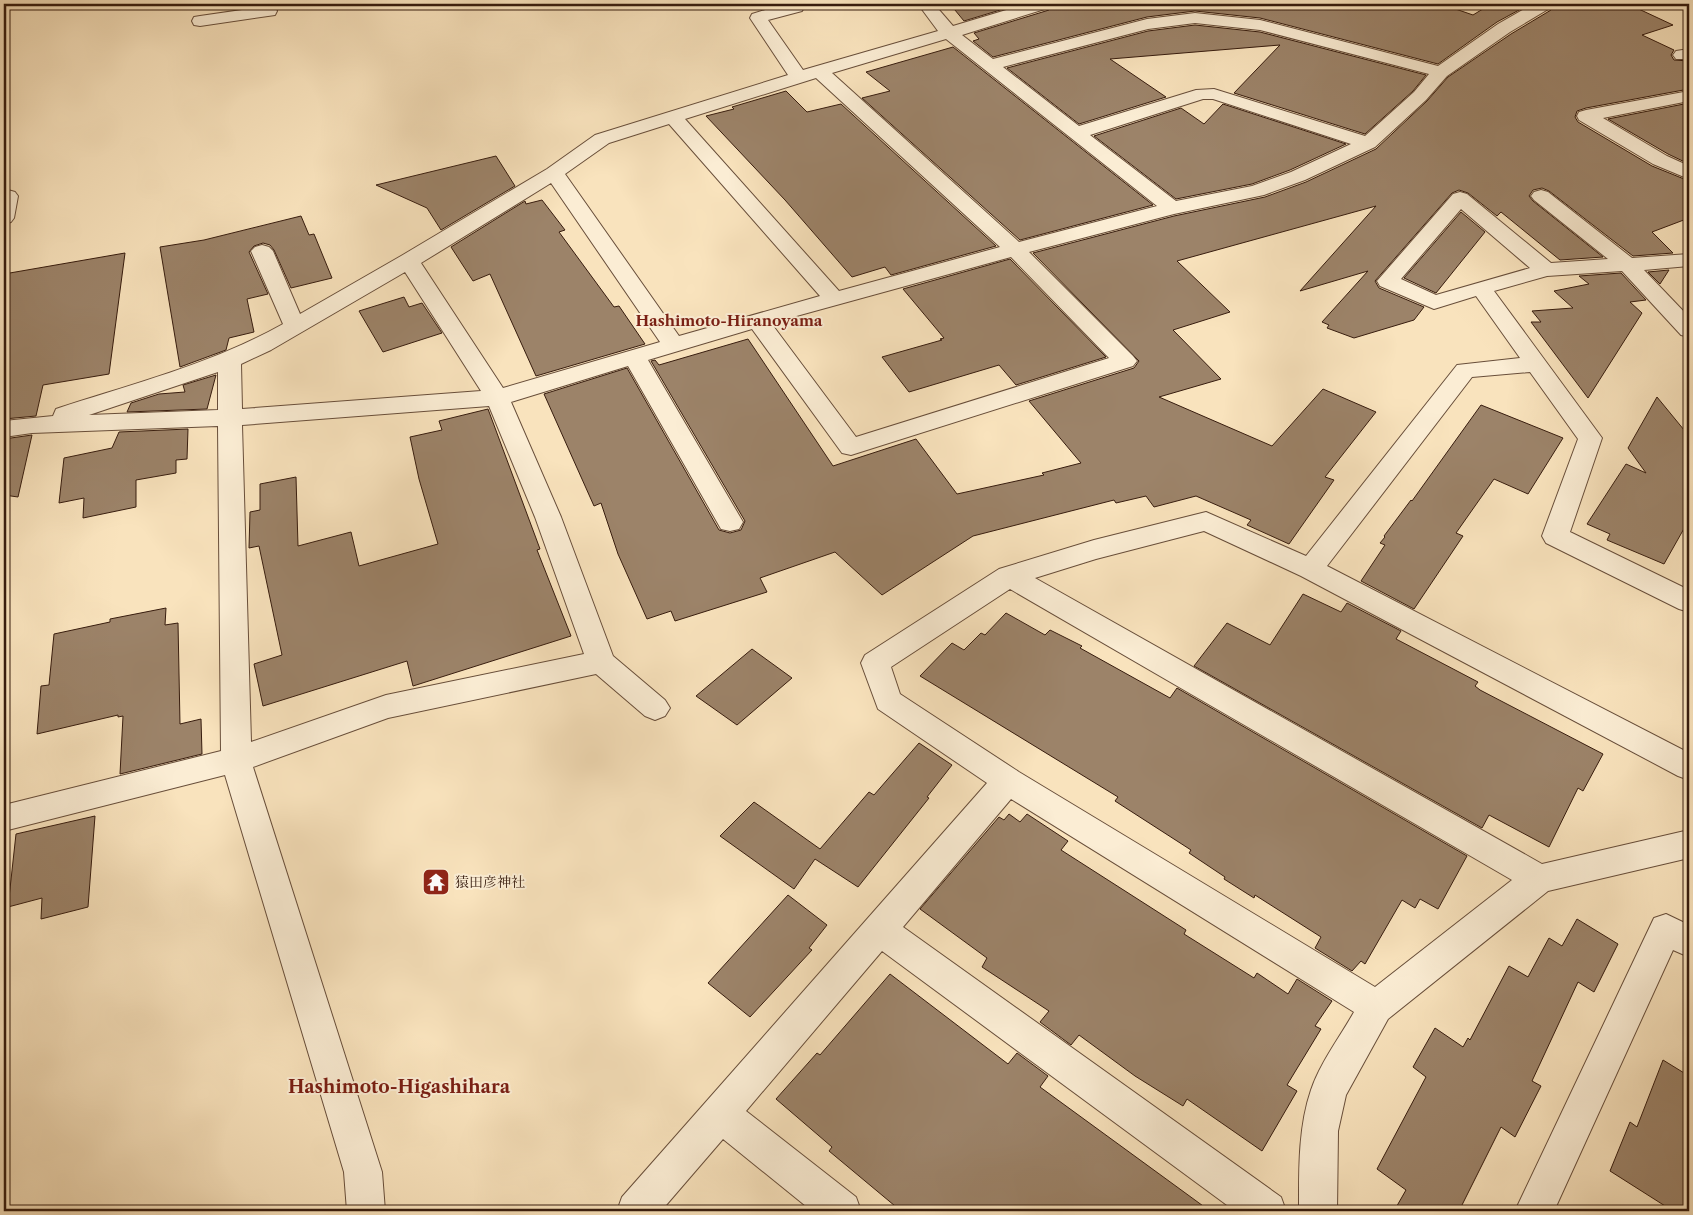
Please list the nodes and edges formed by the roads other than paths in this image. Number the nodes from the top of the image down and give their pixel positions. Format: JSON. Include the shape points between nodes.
{"nodes":[{"id":1,"x":793,"y":4,"type":"edge"},
{"id":2,"x":926,"y":4,"type":"edge"},
{"id":3,"x":1042,"y":4,"type":"edge"},
{"id":4,"x":1544,"y":4,"type":"edge"},
{"id":5,"x":269,"y":13,"type":"edge"},
{"id":6,"x":200,"y":21,"type":"dead end"},
{"id":7,"x":950,"y":33,"type":"junction"},
{"id":8,"x":990,"y":65,"type":"junction"},
{"id":9,"x":1441,"y":72,"type":"junction"},
{"id":10,"x":809,"y":74,"type":"junction"},
{"id":11,"x":1689,"y":96,"type":"edge"},
{"id":12,"x":674,"y":118,"type":"junction"},
{"id":13,"x":1076,"y":132,"type":"junction"},
{"id":14,"x":1368,"y":143,"type":"junction"},
{"id":15,"x":554,"y":173,"type":"junction"},
{"id":16,"x":1689,"y":173,"type":"edge"},
{"id":17,"x":1541,"y":196,"type":"dead end"},
{"id":18,"x":4,"y":197,"type":"edge"},
{"id":19,"x":1172,"y":208,"type":"junction"},
{"id":20,"x":4,"y":218,"type":"edge"},
{"id":21,"x":1015,"y":249,"type":"junction"},
{"id":22,"x":262,"y":251,"type":"dead end"},
{"id":23,"x":1689,"y":260,"type":"edge"},
{"id":24,"x":409,"y":261,"type":"junction"},
{"id":25,"x":1627,"y":264,"type":"junction"},
{"id":26,"x":1546,"y":270,"type":"junction"},
{"id":27,"x":1481,"y":288,"type":"junction"},
{"id":28,"x":834,"y":299,"type":"junction"},
{"id":29,"x":757,"y":320,"type":"junction"},
{"id":30,"x":295,"y":327,"type":"junction"},
{"id":31,"x":1689,"y":330,"type":"edge"},
{"id":32,"x":674,"y":346,"type":"junction"},
{"id":33,"x":635,"y":358,"type":"junction"},
{"id":34,"x":229,"y":360,"type":"junction"},
{"id":35,"x":1536,"y":364,"type":"junction"},
{"id":36,"x":497,"y":398,"type":"junction"},
{"id":37,"x":230,"y":418,"type":"junction"},
{"id":38,"x":32,"y":426,"type":"junction"},
{"id":39,"x":4,"y":429,"type":"edge"},
{"id":40,"x":730,"y":522,"type":"dead end"},
{"id":41,"x":1310,"y":568,"type":"junction"},
{"id":42,"x":1009,"y":576,"type":"junction"},
{"id":43,"x":1689,"y":602,"type":"edge"},
{"id":44,"x":601,"y":662,"type":"junction"},
{"id":45,"x":655,"y":708,"type":"dead end"},
{"id":46,"x":236,"y":760,"type":"junction"},
{"id":47,"x":1689,"y":767,"type":"edge"},
{"id":48,"x":1008,"y":781,"type":"junction"},
{"id":49,"x":4,"y":818,"type":"edge"},
{"id":50,"x":1689,"y":844,"type":"edge"},
{"id":51,"x":1539,"y":879,"type":"junction"},
{"id":52,"x":880,"y":930,"type":"junction"},
{"id":53,"x":1689,"y":942,"type":"edge"},
{"id":54,"x":1376,"y":1007,"type":"junction"},
{"id":55,"x":721,"y":1114,"type":"junction"},
{"id":56,"x":366,"y":1211,"type":"edge"},
{"id":57,"x":636,"y":1211,"type":"edge"},
{"id":58,"x":842,"y":1211,"type":"edge"},
{"id":59,"x":1267,"y":1211,"type":"edge"},
{"id":60,"x":1318,"y":1211,"type":"edge"},
{"id":61,"x":1534,"y":1211,"type":"edge"}],
"edges":[{"from":1,"to":10,"type":"street","via":[[796,7],[758,18]]},
{"from":2,"to":7,"type":"street"},
{"from":3,"to":7,"type":"street"},
{"from":4,"to":9,"type":"street"},
{"from":5,"to":6,"type":"street"},
{"from":7,"to":8,"type":"street"},
{"from":7,"to":10,"type":"street"},
{"from":8,"to":9,"type":"street","via":[[1147,24],[1195,18],[1260,25]]},
{"from":8,"to":13,"type":"street"},
{"from":9,"to":14,"type":"street","via":[[1420,96]]},
{"from":10,"to":12,"type":"street"},
{"from":10,"to":21,"type":"street"},
{"from":11,"to":16,"type":"street","via":[[1586,116],[1660,160]]},
{"from":12,"to":15,"type":"street","via":[[602,139]]},
{"from":12,"to":28,"type":"street"},
{"from":13,"to":14,"type":"street","via":[[1202,94],[1214,94]]},
{"from":13,"to":19,"type":"street"},
{"from":14,"to":19,"type":"street","via":[[1298,176],[1257,191]]},
{"from":15,"to":24,"type":"street"},
{"from":15,"to":32,"type":"street"},
{"from":17,"to":25,"type":"street"},
{"from":18,"to":20,"type":"street","via":[[8,196]]},
{"from":19,"to":21,"type":"street"},
{"from":21,"to":28,"type":"street"},
{"from":21,"to":29,"type":"street","via":[[1124,361],[851,448]]},
{"from":22,"to":30,"type":"street"},
{"from":23,"to":25,"type":"street"},
{"from":24,"to":30,"type":"street"},
{"from":24,"to":36,"type":"street"},
{"from":25,"to":26,"type":"street"},
{"from":25,"to":31,"type":"street"},
{"from":26,"to":27,"type":"street"},
{"from":26,"to":27,"type":"street","via":[[1460,198],[1388,281],[1434,302]]},
{"from":27,"to":35,"type":"street"},
{"from":28,"to":29,"type":"street"},
{"from":29,"to":32,"type":"street"},
{"from":30,"to":34,"type":"street"},
{"from":32,"to":33,"type":"street"},
{"from":33,"to":36,"type":"street"},
{"from":33,"to":40,"type":"street"},
{"from":34,"to":37,"type":"street"},
{"from":34,"to":38,"type":"street"},
{"from":35,"to":41,"type":"street","via":[[1465,370]]},
{"from":35,"to":43,"type":"street","via":[[1590,438],[1555,536]]},
{"from":36,"to":37,"type":"street"},
{"from":36,"to":44,"type":"street","via":[[548,517]]},
{"from":37,"to":38,"type":"street"},
{"from":37,"to":46,"type":"street"},
{"from":38,"to":39,"type":"street"},
{"from":41,"to":42,"type":"street","via":[[1206,521]]},
{"from":41,"to":47,"type":"street"},
{"from":42,"to":48,"type":"street","via":[[876,663],[888,701]]},
{"from":42,"to":51,"type":"street"},
{"from":44,"to":45,"type":"street"},
{"from":44,"to":46,"type":"street","via":[[386,706]]},
{"from":46,"to":49,"type":"street"},
{"from":46,"to":56,"type":"street","via":[[362,1172]]},
{"from":48,"to":52,"type":"street"},
{"from":48,"to":54,"type":"street"},
{"from":50,"to":51,"type":"street"},
{"from":51,"to":54,"type":"street"},
{"from":52,"to":55,"type":"street"},
{"from":52,"to":59,"type":"street"},
{"from":53,"to":61,"type":"street","via":[[1666,929]]},
{"from":54,"to":60,"type":"street","via":[[1329,1090],[1320,1131]]},
{"from":55,"to":57,"type":"street"},
{"from":55,"to":58,"type":"street"}]}
